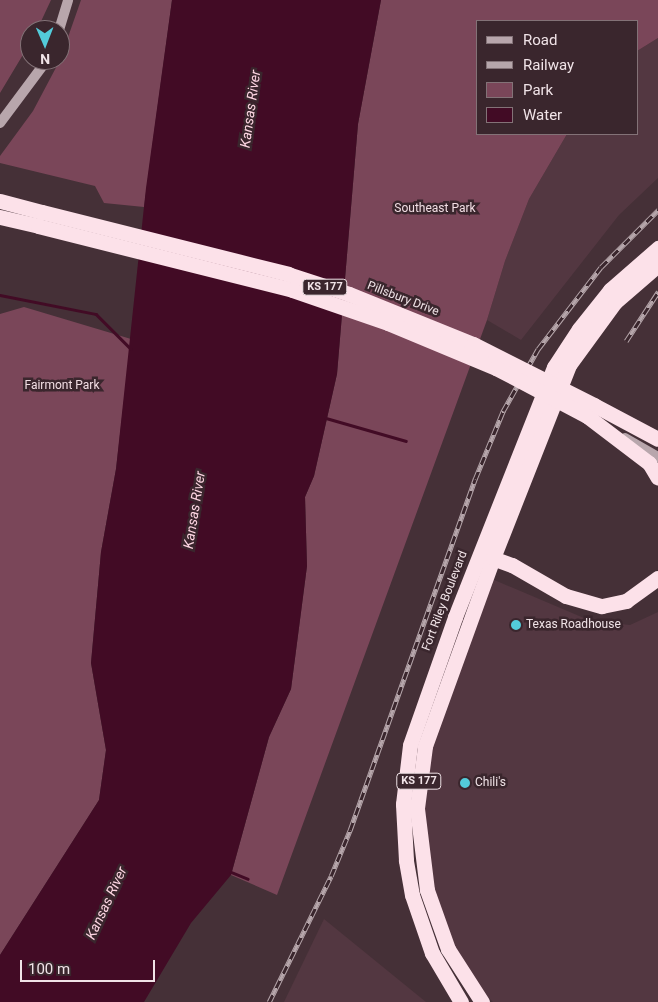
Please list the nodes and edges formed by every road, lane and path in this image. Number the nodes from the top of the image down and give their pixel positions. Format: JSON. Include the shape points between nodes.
{"nodes":[{"id":1,"x":68,"y":0,"type":"edge"},
{"id":2,"x":62,"y":20,"type":"edge"},
{"id":3,"x":40,"y":70,"type":"edge"},
{"id":4,"x":0,"y":123,"type":"edge"},
{"id":5,"x":0,"y":201,"type":"edge"},
{"id":6,"x":0,"y":217,"type":"edge"},
{"id":7,"x":40,"y":219,"type":"junction"},
{"id":8,"x":658,"y":248,"type":"edge"},
{"id":9,"x":658,"y":265,"type":"edge"},
{"id":10,"x":591,"y":410,"type":"junction"},
{"id":11,"x":658,"y":439,"type":"edge"},
{"id":12,"x":658,"y":448,"type":"edge"},
{"id":13,"x":658,"y":457,"type":"edge"},
{"id":14,"x":658,"y":478,"type":"edge"},
{"id":15,"x":486,"y":556,"type":"junction"},
{"id":16,"x":658,"y":578,"type":"edge"},
{"id":17,"x":449,"y":984,"type":"junction"},
{"id":18,"x":453,"y":1002,"type":"edge"},
{"id":19,"x":461,"y":1002,"type":"edge"},
{"id":20,"x":482,"y":1002,"type":"edge"}],
"edges":[{"from":1,"to":2,"type":"main road"},
{"from":3,"to":4,"type":"main road"},
{"from":5,"to":7,"type":"highway","number":"KS 177"},
{"from":6,"to":7,"type":"highway","number":"KS 177"},
{"from":7,"to":10,"type":"highway","number":"KS 177","bridge":true,"via":[[292,290],[388,323]]},
{"from":8,"to":15,"type":"highway","name":"Fort Riley Boulevard","via":[[610,290],[554,367]]},
{"from":9,"to":15,"type":"highway","name":"Fort Riley Boulevard","number":"KS 177","via":[[615,302],[569,365]]},
{"from":10,"to":11,"type":"highway","number":"KS 177"},
{"from":10,"to":12,"type":"main road"},
{"from":10,"to":13,"type":"main road"},
{"from":10,"to":14,"type":"highway","number":"KS 177","via":[[649,464]]},
{"from":15,"to":16,"type":"highway","via":[[566,596],[602,606],[626,601]]},
{"from":15,"to":17,"type":"highway","name":"Fort Riley Boulevard","number":"KS 177","via":[[418,718],[402,804],[406,860],[415,907],[432,953]]},
{"from":15,"to":20,"type":"highway","name":"Fort Riley Boulevard","number":"KS 177","via":[[433,719],[422,762],[417,808],[422,864],[436,920],[466,982]]},
{"from":17,"to":18,"type":"highway"},
{"from":17,"to":19,"type":"highway","name":"Fort Riley Boulevard","number":"KS 177"}]}
